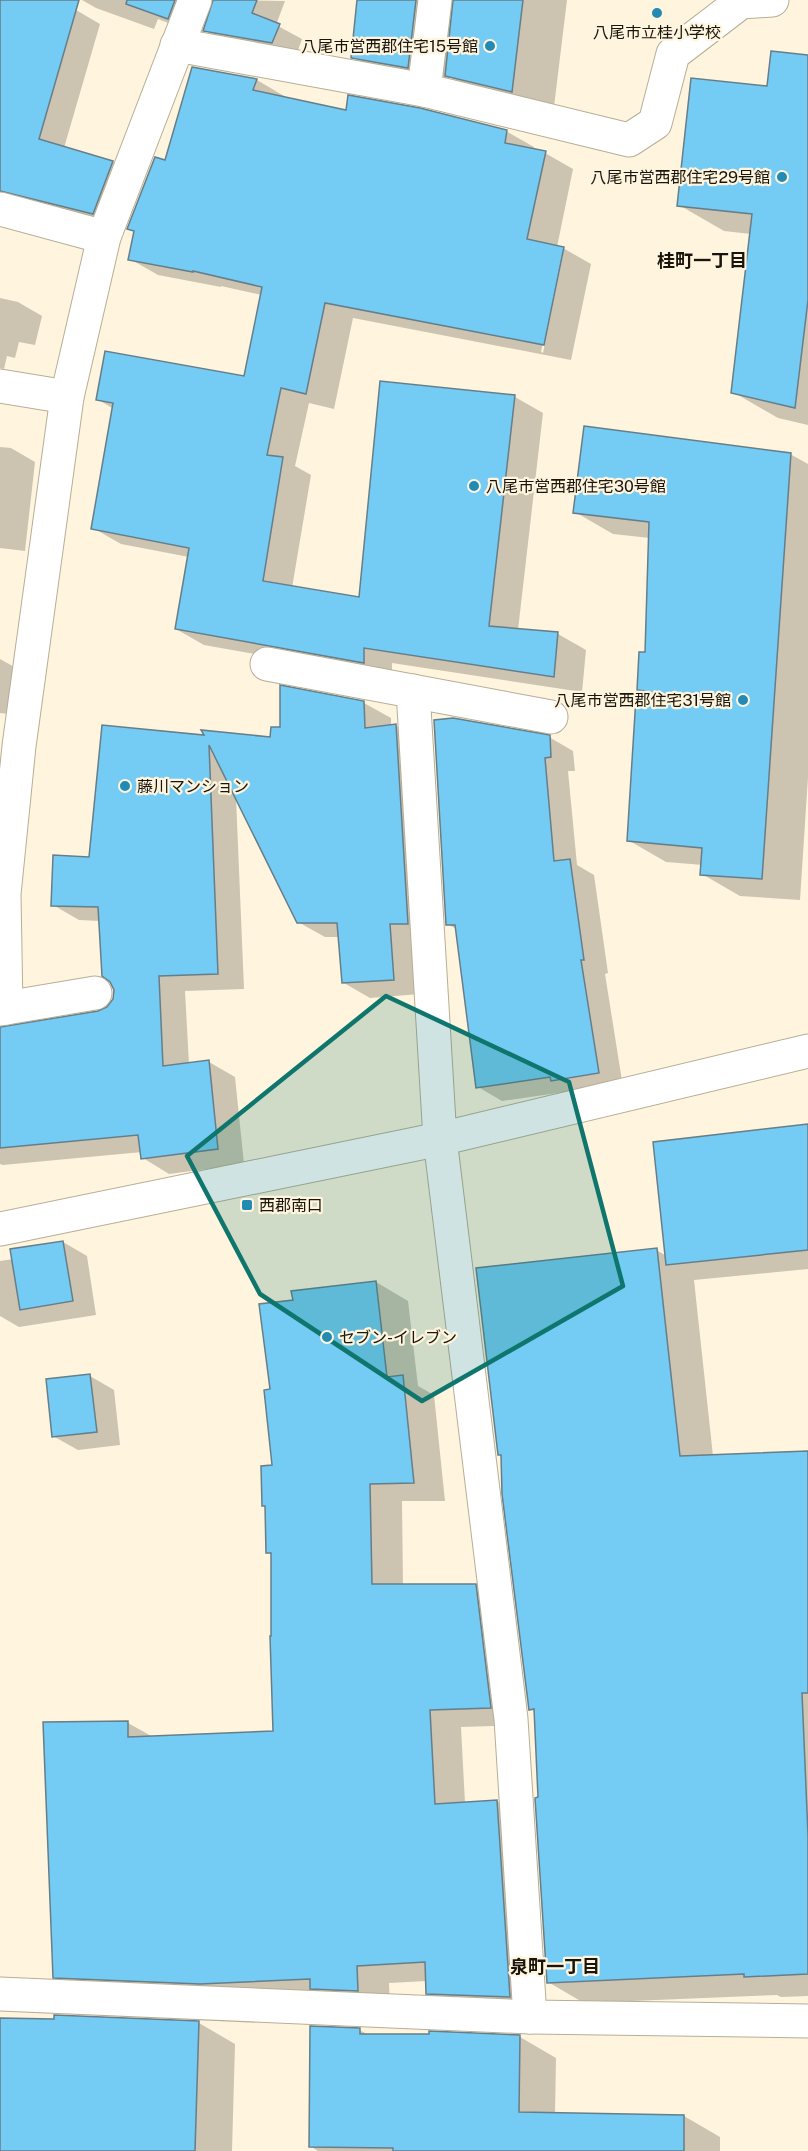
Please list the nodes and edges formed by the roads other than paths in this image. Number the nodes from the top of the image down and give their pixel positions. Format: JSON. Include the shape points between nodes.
{"nodes":[{"id":1,"x":195,"y":0,"type":"edge"},
{"id":2,"x":435,"y":0,"type":"edge"},
{"id":3,"x":772,"y":0,"type":"edge"},
{"id":4,"x":177,"y":45,"type":"junction"},
{"id":5,"x":424,"y":90,"type":"junction"},
{"id":6,"x":0,"y":209,"type":"edge"},
{"id":7,"x":104,"y":237,"type":"junction"},
{"id":8,"x":0,"y":386,"type":"edge"},
{"id":9,"x":67,"y":397,"type":"junction"},
{"id":10,"x":267,"y":664,"type":"dead end"},
{"id":11,"x":413,"y":692,"type":"junction"},
{"id":12,"x":551,"y":717,"type":"dead end"},
{"id":13,"x":9,"y":745,"type":"edge"},
{"id":14,"x":95,"y":993,"type":"dead end"},
{"id":15,"x":3,"y":1009,"type":"edge"},
{"id":16,"x":808,"y":1051,"type":"edge"},
{"id":17,"x":440,"y":1139,"type":"junction"},
{"id":18,"x":0,"y":1229,"type":"edge"},
{"id":19,"x":0,"y":1994,"type":"edge"},
{"id":20,"x":530,"y":2017,"type":"junction"},
{"id":21,"x":808,"y":2021,"type":"edge"}],
"edges":[{"from":1,"to":4,"type":"street"},
{"from":2,"to":5,"type":"street"},
{"from":3,"to":5,"type":"street","via":[[741,2],[673,54],[655,123],[629,140]]},
{"from":4,"to":5,"type":"street"},
{"from":4,"to":7,"type":"street"},
{"from":6,"to":7,"type":"street"},
{"from":7,"to":9,"type":"street"},
{"from":8,"to":9,"type":"street"},
{"from":9,"to":13,"type":"street"},
{"from":10,"to":11,"type":"street"},
{"from":11,"to":12,"type":"street"},
{"from":11,"to":17,"type":"street"},
{"from":13,"to":15,"type":"street"},
{"from":14,"to":15,"type":"street"},
{"from":16,"to":17,"type":"street"},
{"from":17,"to":18,"type":"street"},
{"from":17,"to":20,"type":"street","via":[[511,1719]]},
{"from":19,"to":20,"type":"street"},
{"from":20,"to":21,"type":"street"}]}
